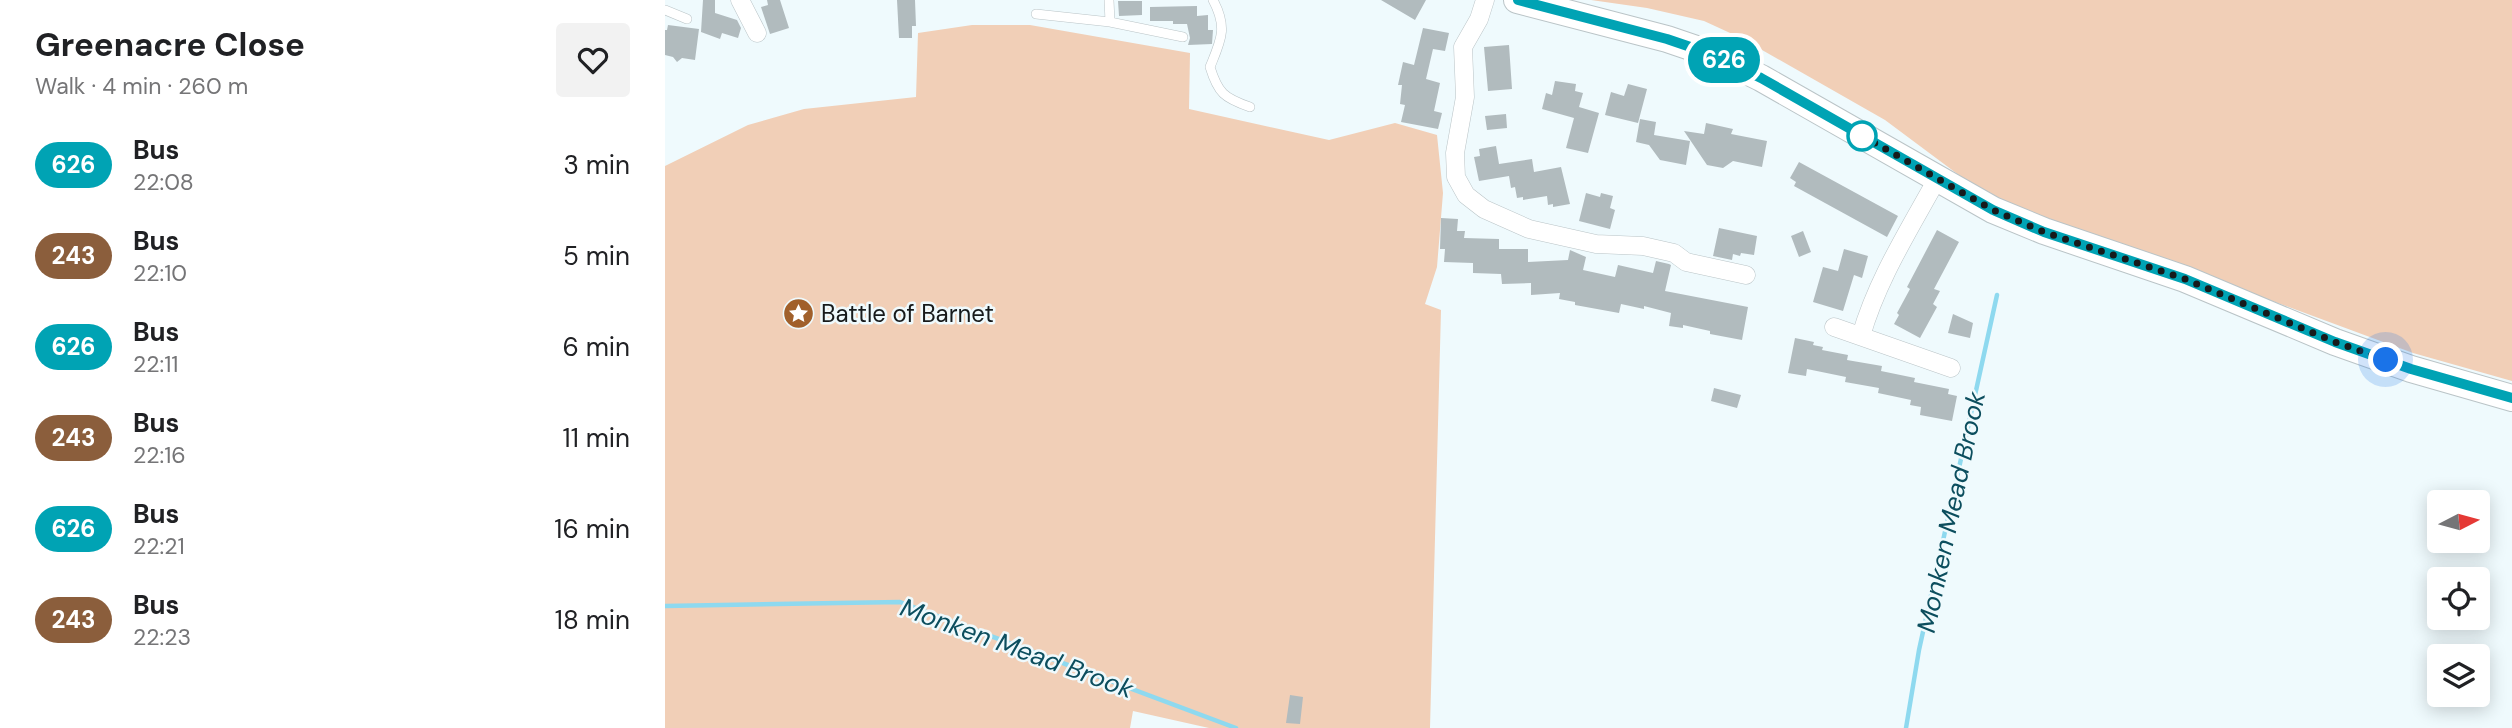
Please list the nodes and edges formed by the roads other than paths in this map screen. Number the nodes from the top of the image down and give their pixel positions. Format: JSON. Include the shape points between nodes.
{"nodes":[{"id":1,"x":740,"y":0,"type":"edge"},
{"id":2,"x":1109,"y":0,"type":"edge"},
{"id":3,"x":1213,"y":0,"type":"edge"},
{"id":4,"x":1485,"y":0,"type":"edge"},
{"id":5,"x":1517,"y":0,"type":"edge"},
{"id":6,"x":665,"y":10,"type":"edge"},
{"id":7,"x":1036,"y":14,"type":"dead end"},
{"id":8,"x":687,"y":19,"type":"dead end"},
{"id":9,"x":1110,"y":22,"type":"junction"},
{"id":10,"x":757,"y":33,"type":"dead end"},
{"id":11,"x":1183,"y":37,"type":"dead end"},
{"id":12,"x":1250,"y":107,"type":"dead end"},
{"id":13,"x":1937,"y":179,"type":"junction"},
{"id":14,"x":1747,"y":275,"type":"dead end"},
{"id":15,"x":1834,"y":327,"type":"dead end"},
{"id":16,"x":1861,"y":336,"type":"junction"},
{"id":17,"x":1951,"y":368,"type":"dead end"},
{"id":18,"x":2512,"y":398,"type":"edge"}],
"edges":[{"from":1,"to":10,"type":"street"},
{"from":2,"to":9,"type":"lane"},
{"from":3,"to":12,"type":"lane","via":[[1222,17],[1220,43],[1210,67],[1216,87],[1229,99]]},
{"from":4,"to":14,"type":"street","via":[[1463,47],[1465,97],[1455,153],[1456,177],[1466,195],[1484,209],[1529,229],[1596,244],[1643,246],[1674,253],[1686,262]]},
{"from":5,"to":13,"type":"main road","via":[[1714,55]]},
{"from":6,"to":8,"type":"lane"},
{"from":7,"to":9,"type":"lane"},
{"from":9,"to":11,"type":"lane"},
{"from":13,"to":16,"type":"street","via":[[1883,279]]},
{"from":13,"to":18,"type":"main road","via":[[2044,232],[2185,279],[2411,369]]},
{"from":15,"to":16,"type":"street"},
{"from":16,"to":17,"type":"street"}]}
